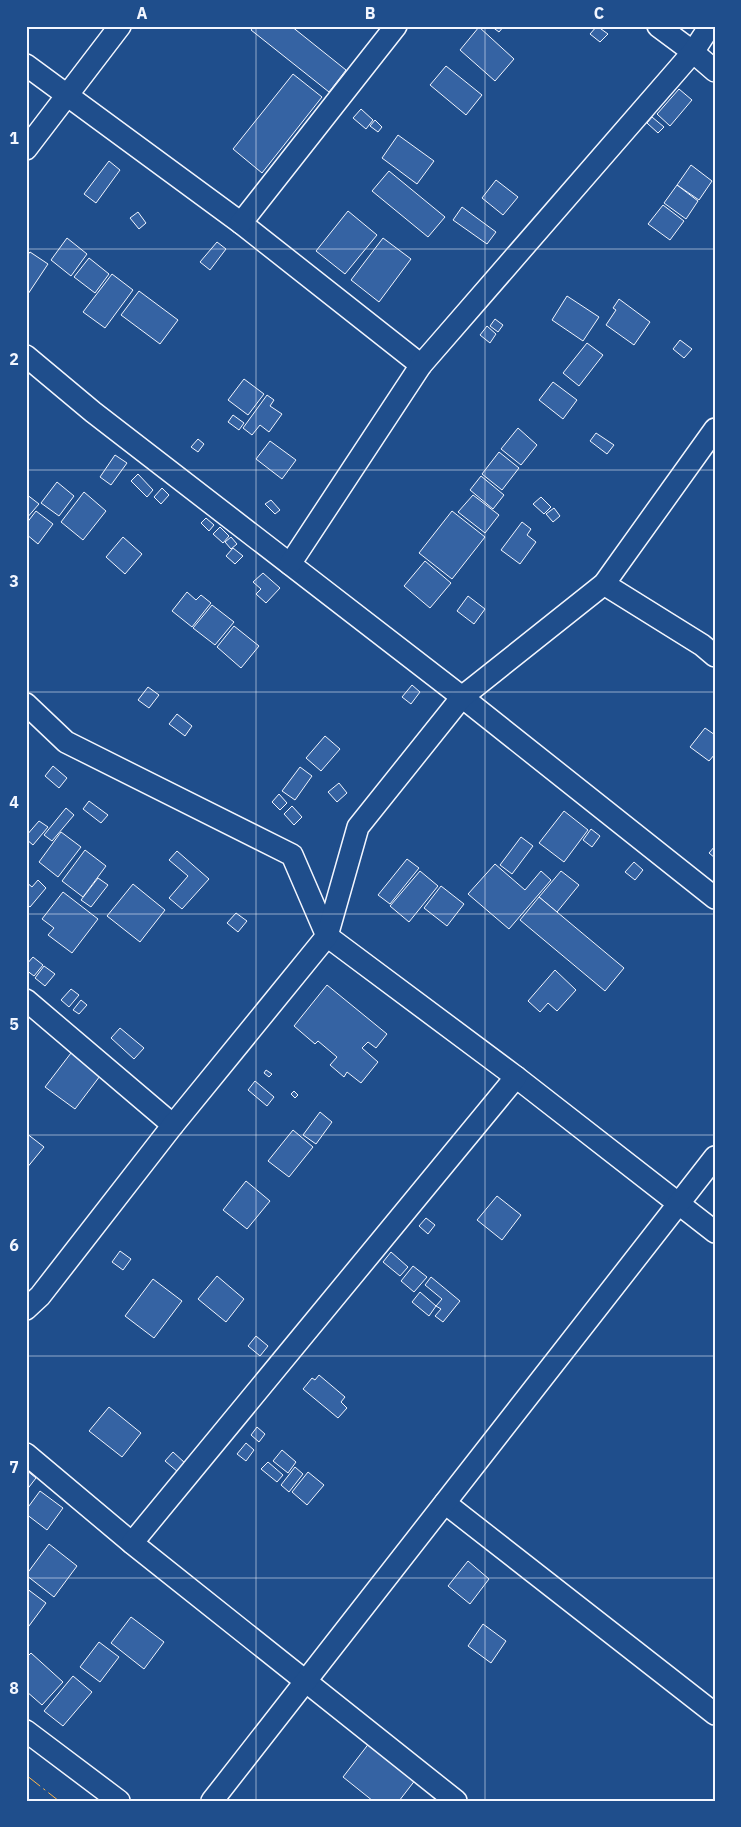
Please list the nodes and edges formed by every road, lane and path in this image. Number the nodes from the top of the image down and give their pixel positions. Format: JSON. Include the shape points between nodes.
{"nodes":[{"id":1,"x":120,"y":26,"type":"edge"},
{"id":2,"x":396,"y":26,"type":"edge"},
{"id":3,"x":658,"y":26,"type":"edge"},
{"id":4,"x":710,"y":26,"type":"edge"},
{"id":5,"x":693,"y":52,"type":"junction"},
{"id":6,"x":26,"y":65,"type":"edge"},
{"id":7,"x":715,"y":71,"type":"edge"},
{"id":8,"x":67,"y":97,"type":"junction"},
{"id":9,"x":26,"y":149,"type":"edge"},
{"id":10,"x":241,"y":223,"type":"junction"},
{"id":11,"x":26,"y":356,"type":"edge"},
{"id":12,"x":421,"y":365,"type":"junction"},
{"id":13,"x":715,"y":429,"type":"edge"},
{"id":14,"x":290,"y":564,"type":"junction"},
{"id":15,"x":604,"y":584,"type":"junction"},
{"id":16,"x":715,"y":656,"type":"edge"},
{"id":17,"x":462,"y":697,"type":"junction"},
{"id":18,"x":26,"y":704,"type":"edge"},
{"id":19,"x":715,"y":898,"type":"edge"},
{"id":20,"x":328,"y":936,"type":"junction"},
{"id":21,"x":26,"y":1000,"type":"edge"},
{"id":22,"x":516,"y":1077,"type":"junction"},
{"id":23,"x":173,"y":1125,"type":"junction"},
{"id":24,"x":715,"y":1157,"type":"edge"},
{"id":25,"x":679,"y":1204,"type":"junction"},
{"id":26,"x":715,"y":1232,"type":"edge"},
{"id":27,"x":31,"y":1296,"type":"edge"},
{"id":28,"x":26,"y":1454,"type":"edge"},
{"id":29,"x":445,"y":1503,"type":"junction"},
{"id":30,"x":132,"y":1542,"type":"junction"},
{"id":31,"x":306,"y":1681,"type":"junction"},
{"id":32,"x":715,"y":1714,"type":"edge"},
{"id":33,"x":26,"y":1731,"type":"edge"},
{"id":34,"x":448,"y":1798,"type":"edge"},
{"id":35,"x":119,"y":1801,"type":"edge"},
{"id":36,"x":212,"y":1801,"type":"edge"}],
"edges":[{"from":1,"to":8,"type":"street"},
{"from":2,"to":10,"type":"street"},
{"from":3,"to":5,"type":"street"},
{"from":4,"to":5,"type":"street"},
{"from":5,"to":7,"type":"street"},
{"from":5,"to":12,"type":"street"},
{"from":6,"to":8,"type":"street"},
{"from":8,"to":9,"type":"street"},
{"from":8,"to":10,"type":"street"},
{"from":10,"to":12,"type":"street"},
{"from":11,"to":14,"type":"street","via":[[93,412]]},
{"from":12,"to":14,"type":"street"},
{"from":13,"to":15,"type":"street"},
{"from":14,"to":17,"type":"street"},
{"from":15,"to":16,"type":"street"},
{"from":15,"to":17,"type":"street"},
{"from":17,"to":19,"type":"street"},
{"from":17,"to":20,"type":"street","via":[[358,828]]},
{"from":18,"to":20,"type":"street","via":[[66,742],[292,856]]},
{"from":20,"to":22,"type":"street"},
{"from":20,"to":23,"type":"street"},
{"from":21,"to":23,"type":"street"},
{"from":22,"to":25,"type":"street"},
{"from":22,"to":30,"type":"street"},
{"from":23,"to":27,"type":"street"},
{"from":24,"to":25,"type":"street"},
{"from":25,"to":26,"type":"street"},
{"from":25,"to":29,"type":"street"},
{"from":28,"to":30,"type":"street"},
{"from":29,"to":31,"type":"street"},
{"from":29,"to":32,"type":"street"},
{"from":30,"to":31,"type":"street"},
{"from":31,"to":34,"type":"street"},
{"from":31,"to":36,"type":"street"},
{"from":33,"to":35,"type":"street"}]}
